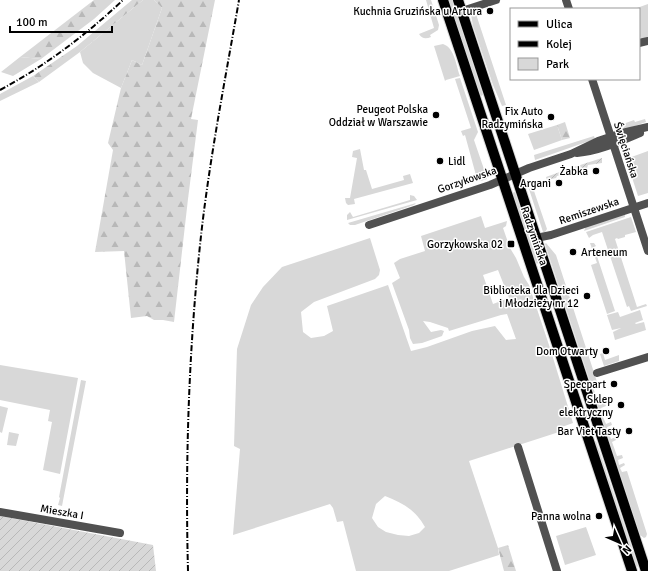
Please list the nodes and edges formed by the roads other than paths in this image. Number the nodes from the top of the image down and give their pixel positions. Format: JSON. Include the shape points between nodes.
{"nodes":[{"id":1,"x":443,"y":0,"type":"edge"},
{"id":2,"x":458,"y":0,"type":"edge"},
{"id":3,"x":496,"y":0,"type":"edge"},
{"id":4,"x":462,"y":11,"type":"junction"},
{"id":5,"x":592,"y":80,"type":"edge"},
{"id":6,"x":648,"y":128,"type":"edge"},
{"id":7,"x":611,"y":140,"type":"junction"},
{"id":8,"x":515,"y":174,"type":"junction"},
{"id":9,"x":502,"y":180,"type":"junction"},
{"id":10,"x":648,"y":203,"type":"edge"},
{"id":11,"x":634,"y":207,"type":"junction"},
{"id":12,"x":369,"y":225,"type":"dead end"},
{"id":13,"x":536,"y":238,"type":"junction"},
{"id":14,"x":648,"y":252,"type":"edge"},
{"id":15,"x":545,"y":266,"type":"junction"},
{"id":16,"x":533,"y":270,"type":"junction"},
{"id":17,"x":648,"y":357,"type":"edge"},
{"id":18,"x":597,"y":373,"type":"dead end"},
{"id":19,"x":518,"y":448,"type":"dead end"},
{"id":20,"x":0,"y":512,"type":"edge"},
{"id":21,"x":120,"y":533,"type":"dead end"},
{"id":22,"x":557,"y":571,"type":"edge"},
{"id":23,"x":632,"y":571,"type":"edge"},
{"id":24,"x":646,"y":571,"type":"edge"}],
"edges":[{"from":1,"to":9,"type":"main road","name":"Radzymińska"},
{"from":2,"to":4,"type":"main road","name":"Radzymińska"},
{"from":3,"to":4,"type":"street"},
{"from":4,"to":8,"type":"main road","name":"Radzymińska"},
{"from":5,"to":7,"type":"street","name":"Święciańska"},
{"from":6,"to":7,"type":"street","name":"Gorzykowska"},
{"from":7,"to":8,"type":"street","name":"Gorzykowska","via":[[598,141],[571,154]]},
{"from":7,"to":11,"type":"street","name":"Święciańska"},
{"from":8,"to":9,"type":"street","name":"Gorzykowska"},
{"from":8,"to":13,"type":"main road","name":"Radzymińska"},
{"from":9,"to":12,"type":"street","name":"Gorzykowska"},
{"from":9,"to":16,"type":"main road","name":"Radzymińska"},
{"from":10,"to":11,"type":"street","name":"Remiszewska"},
{"from":11,"to":13,"type":"street","name":"Remiszewska"},
{"from":11,"to":14,"type":"street","name":"Święciańska"},
{"from":13,"to":15,"type":"main road","name":"Radzymińska"},
{"from":15,"to":16,"type":"main road"},
{"from":15,"to":24,"type":"main road","name":"Radzymińska"},
{"from":16,"to":23,"type":"main road","name":"Radzymińska"},
{"from":17,"to":18,"type":"street"},
{"from":19,"to":22,"type":"street"},
{"from":20,"to":21,"type":"street","name":"Mieszka I"}]}
